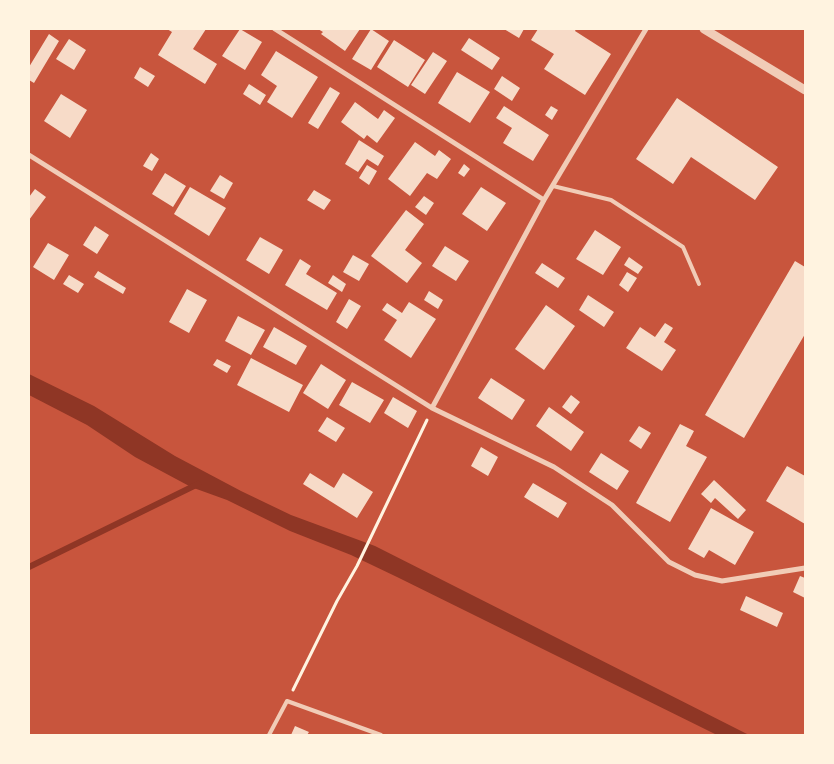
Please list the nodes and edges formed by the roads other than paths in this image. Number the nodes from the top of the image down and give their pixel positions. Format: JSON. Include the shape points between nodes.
{"nodes":[{"id":1,"x":275,"y":29,"type":"edge"},
{"id":2,"x":646,"y":29,"type":"edge"},
{"id":3,"x":704,"y":29,"type":"edge"},
{"id":4,"x":805,"y":90,"type":"edge"},
{"id":5,"x":29,"y":155,"type":"edge"},
{"id":6,"x":552,"y":186,"type":"junction"},
{"id":7,"x":544,"y":200,"type":"junction"},
{"id":8,"x":699,"y":284,"type":"dead end"},
{"id":9,"x":432,"y":408,"type":"junction"},
{"id":10,"x":805,"y":568,"type":"edge"},
{"id":11,"x":269,"y":735,"type":"edge"},
{"id":12,"x":381,"y":735,"type":"edge"}],
"edges":[{"from":1,"to":7,"type":"street"},
{"from":2,"to":6,"type":"street"},
{"from":3,"to":4,"type":"street"},
{"from":5,"to":9,"type":"street"},
{"from":6,"to":7,"type":"street"},
{"from":6,"to":8,"type":"lane","via":[[611,200],[683,248]]},
{"from":7,"to":9,"type":"street"},
{"from":9,"to":10,"type":"street","via":[[554,467],[612,505],[669,562],[695,575],[722,581]]},
{"from":11,"to":12,"type":"lane","via":[[287,701]]}]}
